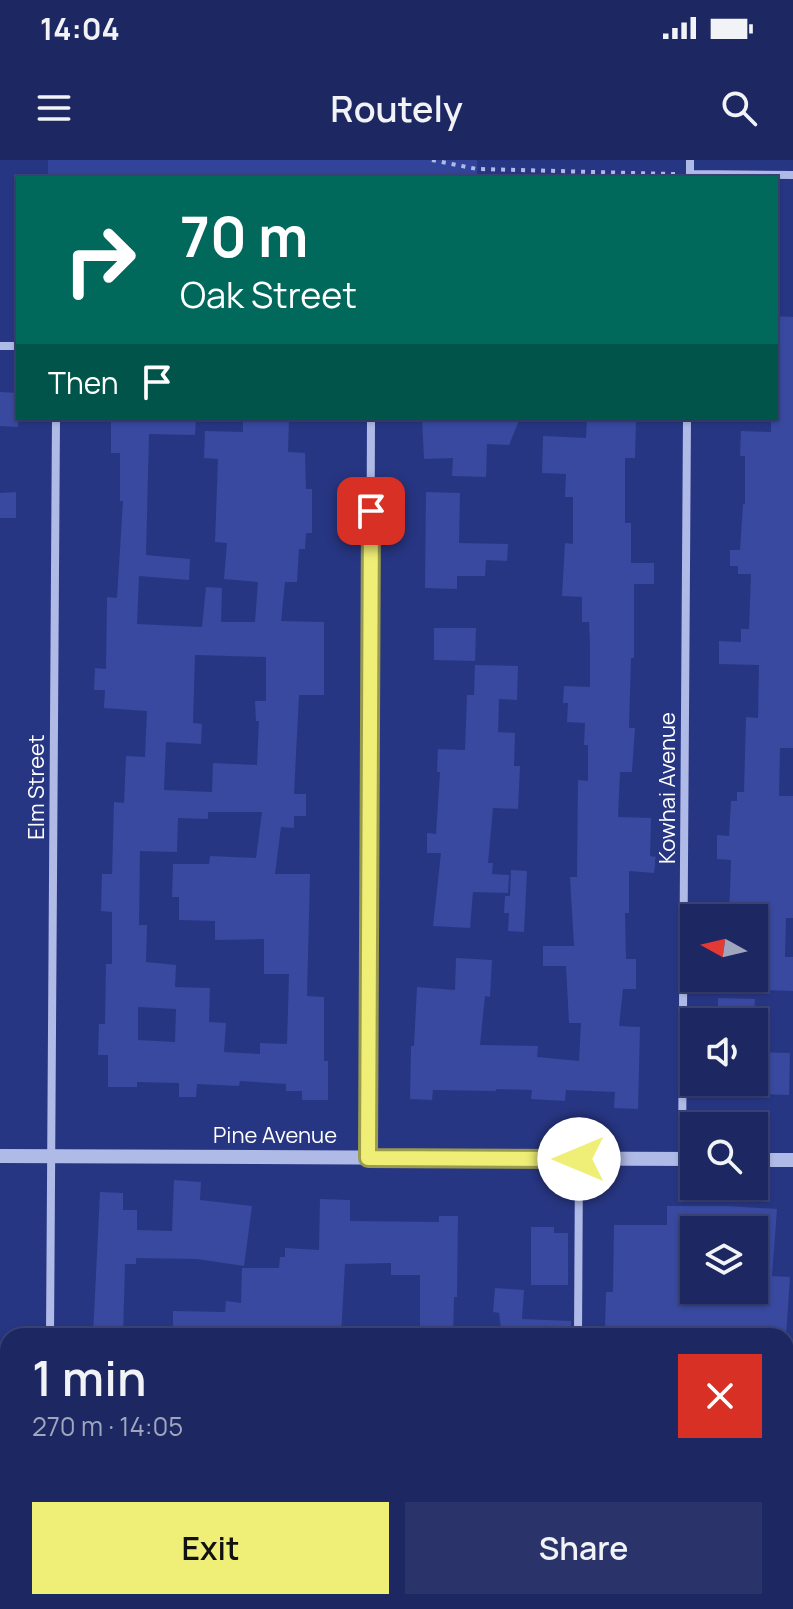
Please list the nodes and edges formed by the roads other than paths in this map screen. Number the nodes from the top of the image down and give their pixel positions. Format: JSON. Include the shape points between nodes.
{"nodes":[{"id":1,"x":690,"y":160,"type":"edge"},
{"id":2,"x":793,"y":175,"type":"edge"},
{"id":3,"x":690,"y":176,"type":"edge"},
{"id":4,"x":56,"y":420,"type":"edge"},
{"id":5,"x":371,"y":420,"type":"edge"},
{"id":6,"x":687,"y":420,"type":"edge"},
{"id":7,"x":688,"y":1112,"type":"edge"},
{"id":8,"x":0,"y":1156,"type":"edge"},
{"id":9,"x":51,"y":1156,"type":"junction"},
{"id":10,"x":368,"y":1158,"type":"junction"},
{"id":11,"x":579,"y":1159,"type":"junction"},
{"id":12,"x":680,"y":1159,"type":"edge"},
{"id":13,"x":768,"y":1160,"type":"edge"},
{"id":14,"x":793,"y":1160,"type":"edge"},
{"id":15,"x":50,"y":1328,"type":"edge"},
{"id":16,"x":578,"y":1328,"type":"edge"}],
"edges":[{"from":1,"to":3,"type":"street"},
{"from":2,"to":3,"type":"street"},
{"from":4,"to":9,"type":"street","name":"Elm Street"},
{"from":5,"to":10,"type":"street"},
{"from":6,"to":7,"type":"street","name":"Kowhai Avenue"},
{"from":8,"to":9,"type":"street","name":"Pine Avenue"},
{"from":9,"to":10,"type":"street","name":"Pine Avenue"},
{"from":9,"to":15,"type":"street","name":"Elm Street"},
{"from":10,"to":11,"type":"street","name":"Pine Avenue"},
{"from":11,"to":12,"type":"street","name":"Pine Avenue"},
{"from":11,"to":16,"type":"street"},
{"from":13,"to":14,"type":"street"}]}
